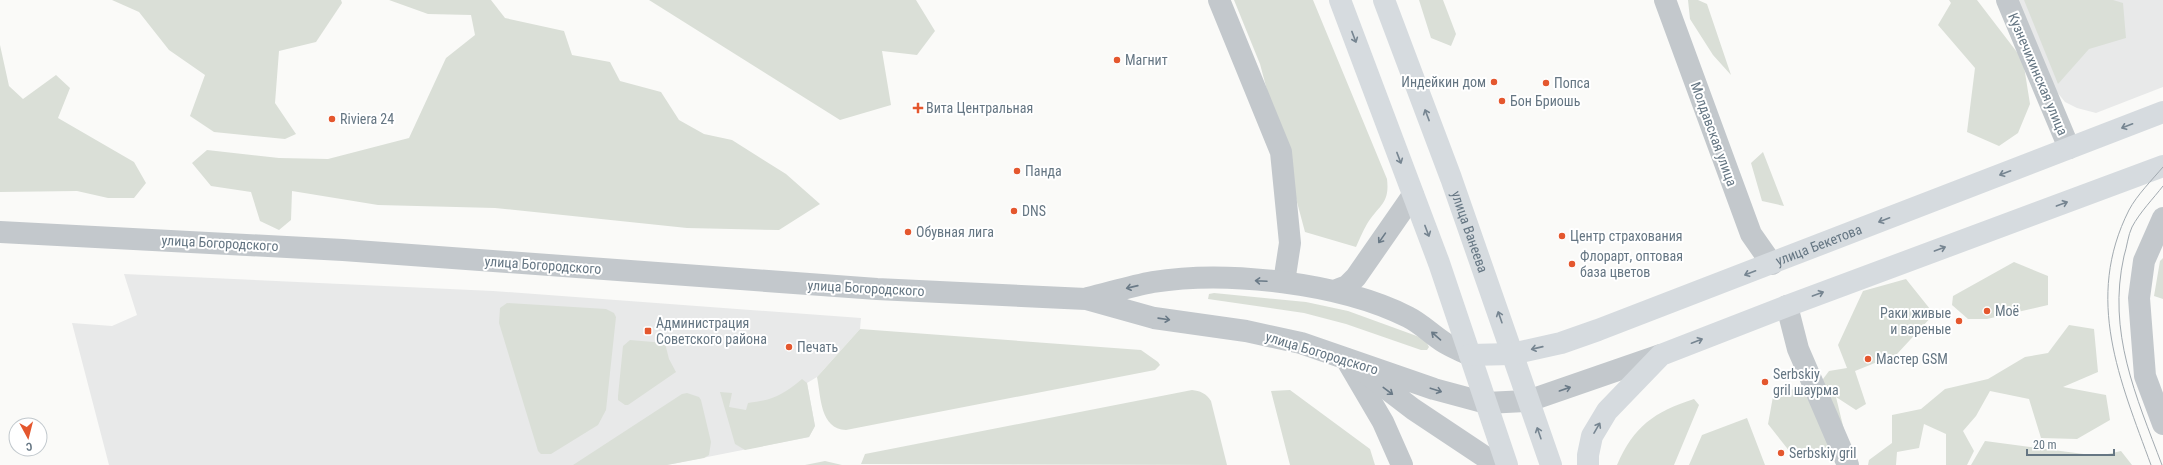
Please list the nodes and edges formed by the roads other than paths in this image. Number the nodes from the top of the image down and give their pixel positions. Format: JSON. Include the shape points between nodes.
{"nodes":[{"id":1,"x":1219,"y":0,"type":"edge"},
{"id":2,"x":1340,"y":0,"type":"edge"},
{"id":3,"x":1384,"y":0,"type":"edge"},
{"id":4,"x":1665,"y":0,"type":"edge"},
{"id":5,"x":2007,"y":0,"type":"edge"},
{"id":6,"x":2163,"y":112,"type":"edge"},
{"id":7,"x":2069,"y":148,"type":"junction"},
{"id":8,"x":2163,"y":166,"type":"edge"},
{"id":9,"x":1413,"y":195,"type":"junction"},
{"id":10,"x":2163,"y":218,"type":"edge"},
{"id":11,"x":0,"y":232,"type":"edge"},
{"id":12,"x":1772,"y":264,"type":"junction"},
{"id":13,"x":1284,"y":282,"type":"junction"},
{"id":14,"x":1334,"y":291,"type":"junction"},
{"id":15,"x":1086,"y":299,"type":"junction"},
{"id":16,"x":1788,"y":306,"type":"junction"},
{"id":17,"x":1512,"y":354,"type":"junction"},
{"id":18,"x":1470,"y":355,"type":"junction"},
{"id":19,"x":1661,"y":355,"type":"junction"},
{"id":20,"x":1346,"y":359,"type":"junction"},
{"id":21,"x":1528,"y":401,"type":"junction"},
{"id":22,"x":1486,"y":404,"type":"junction"},
{"id":23,"x":2163,"y":424,"type":"edge"},
{"id":24,"x":1402,"y":465,"type":"edge"},
{"id":25,"x":1497,"y":465,"type":"edge"},
{"id":26,"x":1507,"y":465,"type":"edge"},
{"id":27,"x":1551,"y":465,"type":"edge"},
{"id":28,"x":1588,"y":465,"type":"edge"},
{"id":29,"x":1848,"y":465,"type":"edge"}],
"edges":[{"from":1,"to":13,"type":"street","via":[[1281,152],[1290,243]]},
{"from":2,"to":9,"type":"main road","one_way":true},
{"from":17,"to":3,"type":"main road","name":"улица Ванеева","one_way":true,"via":[[1451,178]]},
{"from":4,"to":12,"type":"street","name":"Молдавская улица","via":[[1750,234]]},
{"from":5,"to":7,"type":"street","name":"Кузнечихинская улица"},
{"from":6,"to":7,"type":"main road","name":"улица Бекетова","one_way":true},
{"from":7,"to":12,"type":"main road","name":"улица Бекетова","one_way":true},
{"from":16,"to":8,"type":"main road","one_way":true},
{"from":9,"to":14,"type":"street","one_way":true,"via":[[1356,277],[1347,286]]},
{"from":9,"to":18,"type":"main road","one_way":true},
{"from":10,"to":23,"type":"street","via":[[2144,261],[2139,298],[2144,376]]},
{"from":11,"to":15,"type":"street","name":"улица Богородского","via":[[343,250],[877,289]]},
{"from":12,"to":17,"type":"main road","name":"улица Бекетова","one_way":true,"via":[[1561,343]]},
{"from":13,"to":14,"type":"street","name":"улица Богородского"},
{"from":13,"to":15,"type":"street","name":"улица Богородского","one_way":true,"via":[[1211,278],[1153,282]]},
{"from":18,"to":14,"type":"street","name":"улица Богородского","one_way":true,"via":[[1445,343],[1409,317]]},
{"from":15,"to":20,"type":"street","name":"улица Богородского","one_way":true,"via":[[1154,318],[1246,331],[1300,343]]},
{"from":19,"to":16,"type":"main road","one_way":true},
{"from":16,"to":29,"type":"street","via":[[1798,350]]},
{"from":17,"to":18,"type":"main road","name":"улица Бекетова"},
{"from":17,"to":21,"type":"main road","name":"улица Ванеева"},
{"from":18,"to":22,"type":"main road"},
{"from":21,"to":19,"type":"street","one_way":true},
{"from":28,"to":19,"type":"main road","one_way":true,"via":[[1592,436],[1607,411]]},
{"from":20,"to":22,"type":"street","name":"улица Богородского","one_way":true},
{"from":20,"to":24,"type":"street","via":[[1383,422]]},
{"from":20,"to":25,"type":"street","one_way":true,"via":[[1413,410]]},
{"from":21,"to":22,"type":"street"},
{"from":27,"to":21,"type":"main road","name":"улица Ванеева","one_way":true},
{"from":22,"to":26,"type":"main road"}]}
